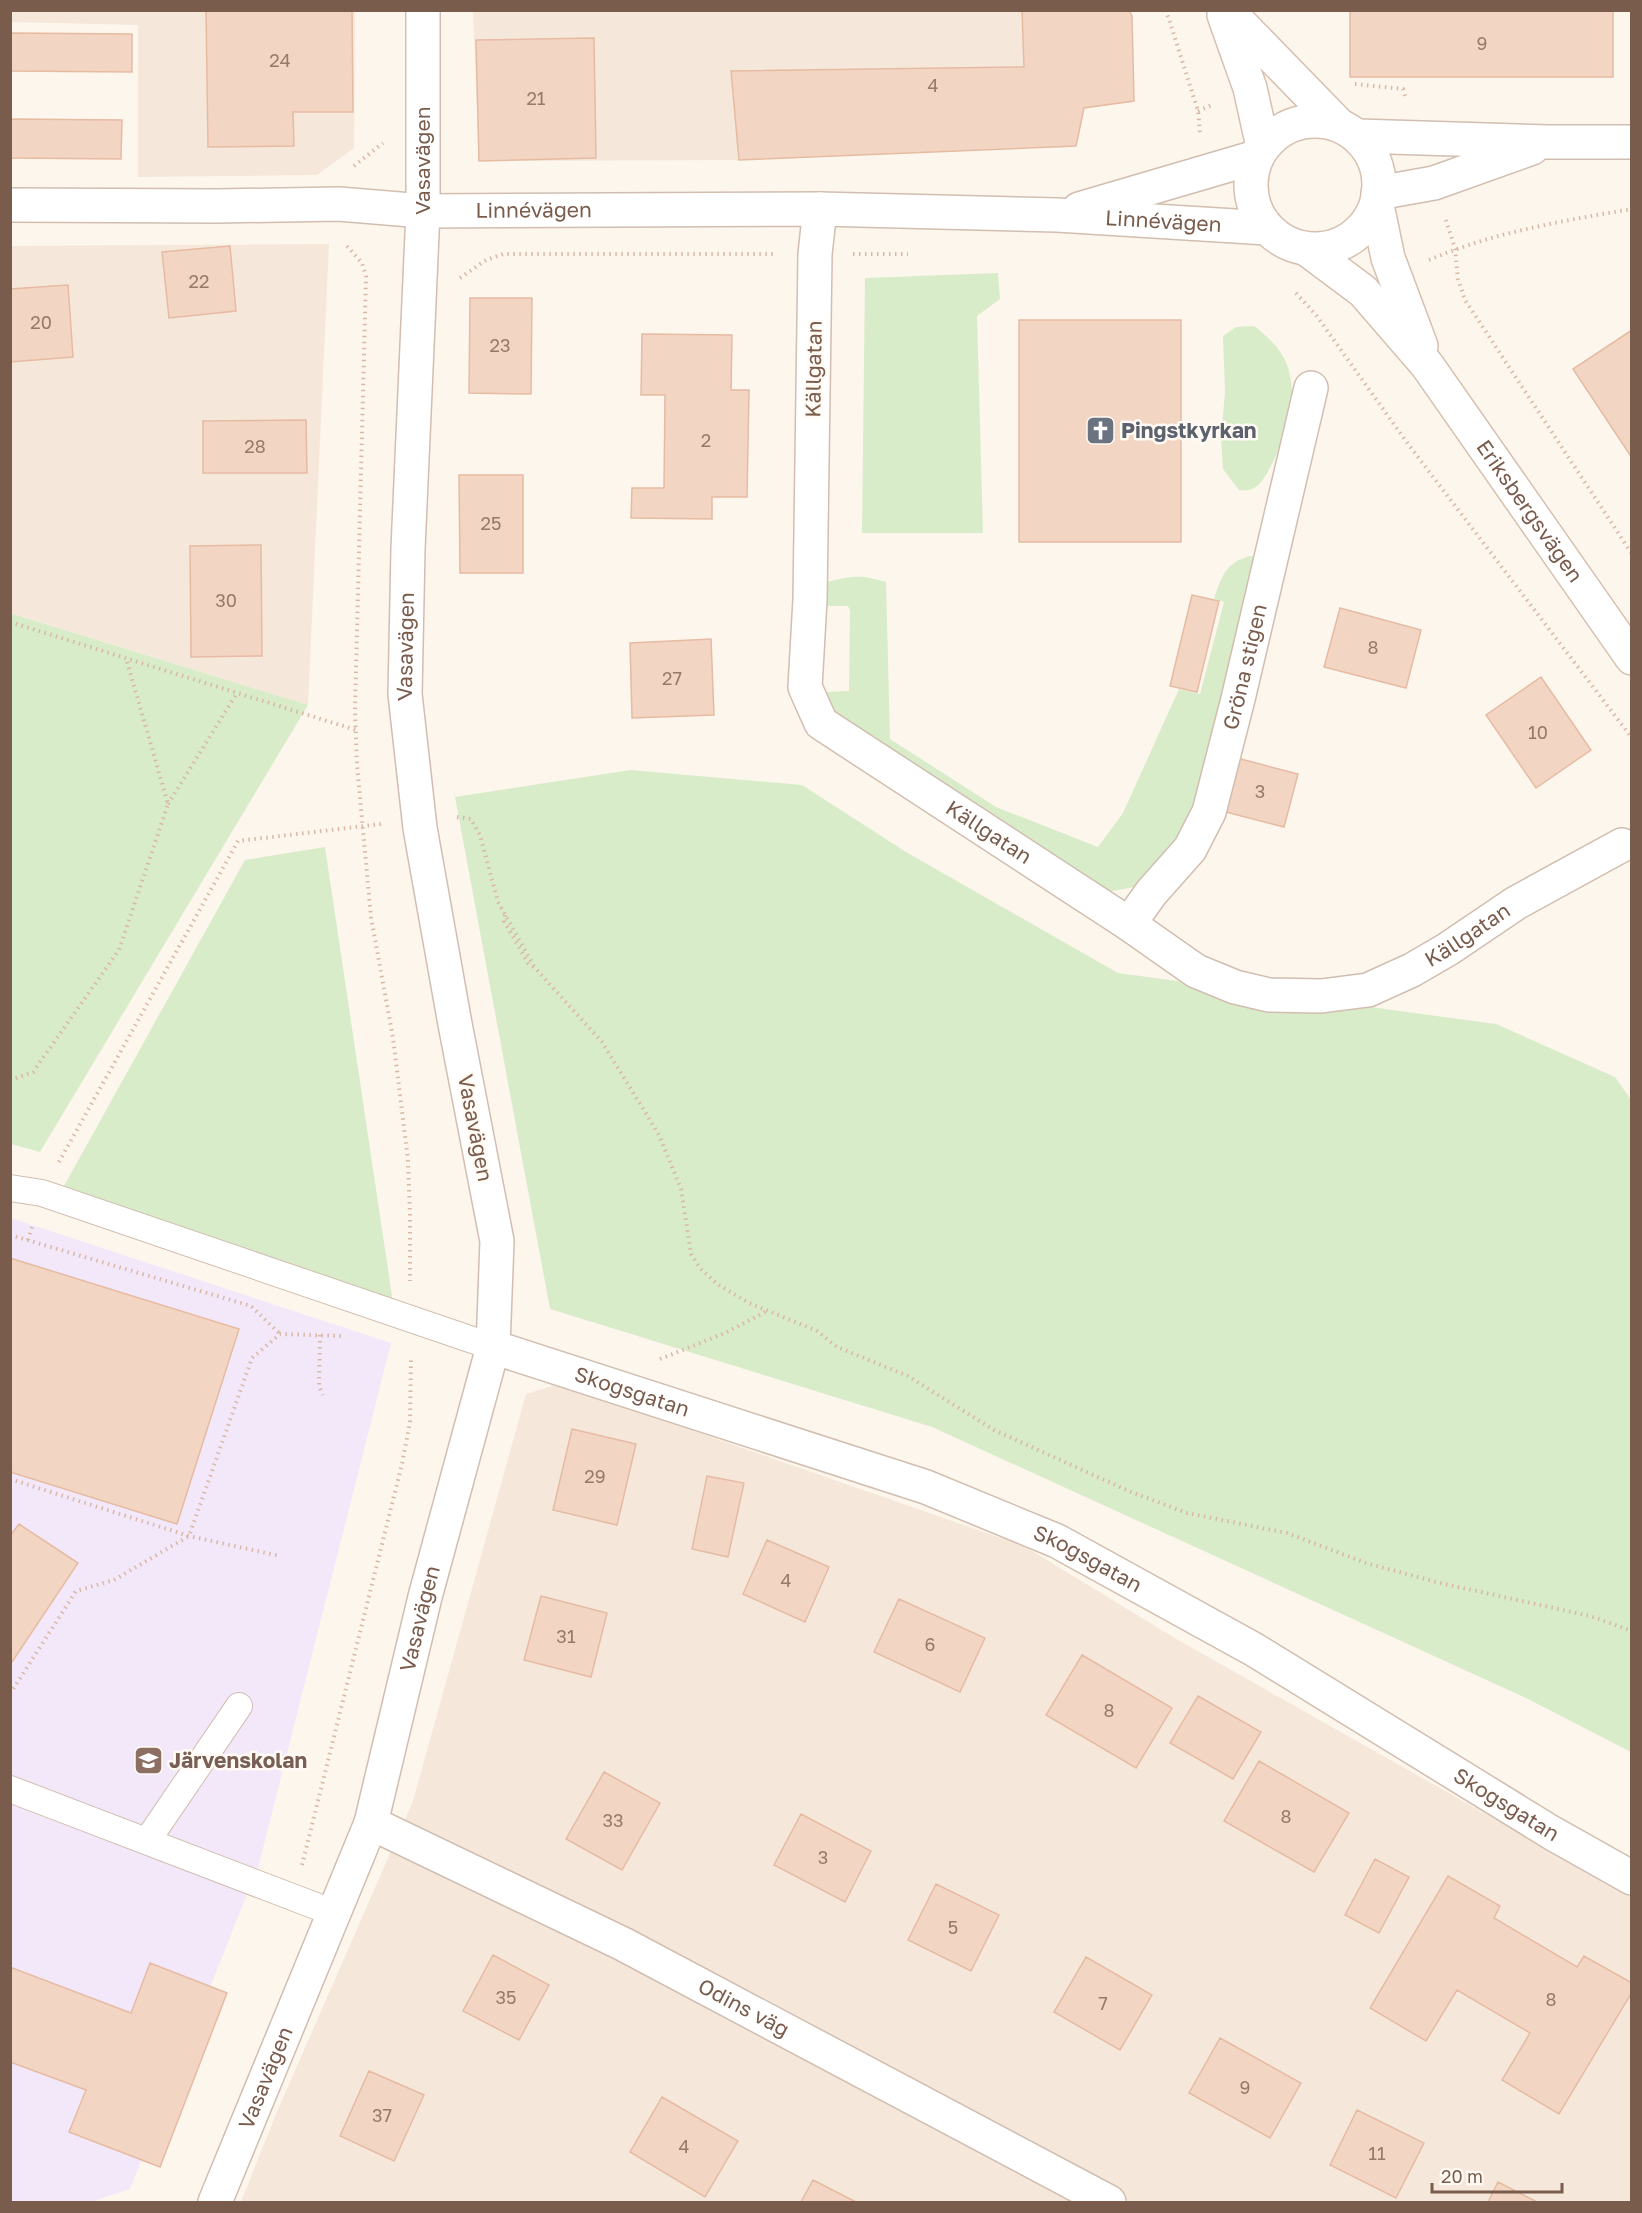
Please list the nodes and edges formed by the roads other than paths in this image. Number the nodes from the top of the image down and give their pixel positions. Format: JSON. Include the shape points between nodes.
{"nodes":[{"id":1,"x":423,"y":10,"type":"edge"},
{"id":2,"x":1225,"y":10,"type":"edge"},
{"id":3,"x":1348,"y":130,"type":"junction"},
{"id":4,"x":1632,"y":141,"type":"edge"},
{"id":5,"x":1548,"y":142,"type":"junction"},
{"id":6,"x":1259,"y":152,"type":"junction"},
{"id":7,"x":1378,"y":199,"type":"junction"},
{"id":8,"x":10,"y":205,"type":"edge"},
{"id":9,"x":820,"y":209,"type":"junction"},
{"id":10,"x":423,"y":211,"type":"junction"},
{"id":11,"x":1057,"y":215,"type":"junction"},
{"id":12,"x":1267,"y":228,"type":"junction"},
{"id":13,"x":1308,"y":250,"type":"junction"},
{"id":14,"x":1427,"y":365,"type":"junction"},
{"id":15,"x":1311,"y":388,"type":"dead end"},
{"id":16,"x":1632,"y":658,"type":"edge"},
{"id":17,"x":1622,"y":845,"type":"dead end"},
{"id":18,"x":1129,"y":924,"type":"junction"},
{"id":19,"x":10,"y":1188,"type":"edge"},
{"id":20,"x":493,"y":1347,"type":"junction"},
{"id":21,"x":239,"y":1706,"type":"dead end"},
{"id":22,"x":10,"y":1789,"type":"edge"},
{"id":23,"x":371,"y":1822,"type":"junction"},
{"id":24,"x":147,"y":1841,"type":"junction"},
{"id":25,"x":1632,"y":1878,"type":"edge"},
{"id":26,"x":334,"y":1913,"type":"junction"},
{"id":27,"x":215,"y":2202,"type":"edge"},
{"id":28,"x":1109,"y":2202,"type":"edge"}],
"edges":[{"from":1,"to":10,"type":"street","name":"Vasavägen"},
{"from":2,"to":3,"type":"street"},
{"from":2,"to":6,"type":"street","via":[[1250,88]]},
{"from":3,"to":5,"type":"street"},
{"from":3,"to":6,"type":"street","via":[[1304,120],[1285,127]]},
{"from":3,"to":7,"type":"street","via":[[1367,145],[1377,166]]},
{"from":4,"to":5,"type":"street"},
{"from":5,"to":7,"type":"street"},
{"from":6,"to":11,"type":"street","name":"Linnévägen"},
{"from":6,"to":12,"type":"street","via":[[1250,183],[1251,198]]},
{"from":7,"to":13,"type":"street","via":[[1367,224],[1351,239],[1331,248]]},
{"from":7,"to":14,"type":"street","name":"Eriksbergsvägen","via":[[1388,258]]},
{"from":8,"to":10,"type":"street","name":"Linnévägen","via":[[339,204]]},
{"from":9,"to":10,"type":"street","name":"Linnévägen"},
{"from":9,"to":11,"type":"street","name":"Linnévägen"},
{"from":9,"to":18,"type":"street","name":"Källgatan","via":[[815,254],[805,687],[821,723]]},
{"from":10,"to":20,"type":"street","name":"Vasavägen","via":[[405,694],[419,821],[497,1241]]},
{"from":11,"to":12,"type":"street","name":"Linnévägen"},
{"from":12,"to":13,"type":"street","via":[[1286,243]]},
{"from":13,"to":14,"type":"street","name":"Eriksbergsvägen","via":[[1363,291]]},
{"from":14,"to":16,"type":"street","name":"Eriksbergsvägen"},
{"from":15,"to":18,"type":"street","name":"Gröna stigen","via":[[1209,812],[1190,849]]},
{"from":17,"to":18,"type":"street","name":"Källgatan","via":[[1516,903],[1412,970],[1368,990],[1311,996],[1269,995],[1235,987],[1196,971]]},
{"from":19,"to":20,"type":"lane","via":[[42,1193]]},
{"from":20,"to":23,"type":"street","name":"Vasavägen","via":[[425,1597]]},
{"from":20,"to":25,"type":"street","name":"Skogsgatan","via":[[926,1486],[1057,1540],[1253,1649]]},
{"from":21,"to":24,"type":"lane"},
{"from":22,"to":24,"type":"lane"},
{"from":23,"to":26,"type":"street","name":"Vasavägen"},
{"from":23,"to":28,"type":"street","name":"Odins väg","via":[[622,1944]]},
{"from":24,"to":26,"type":"lane"},
{"from":26,"to":27,"type":"street","name":"Vasavägen"}]}
